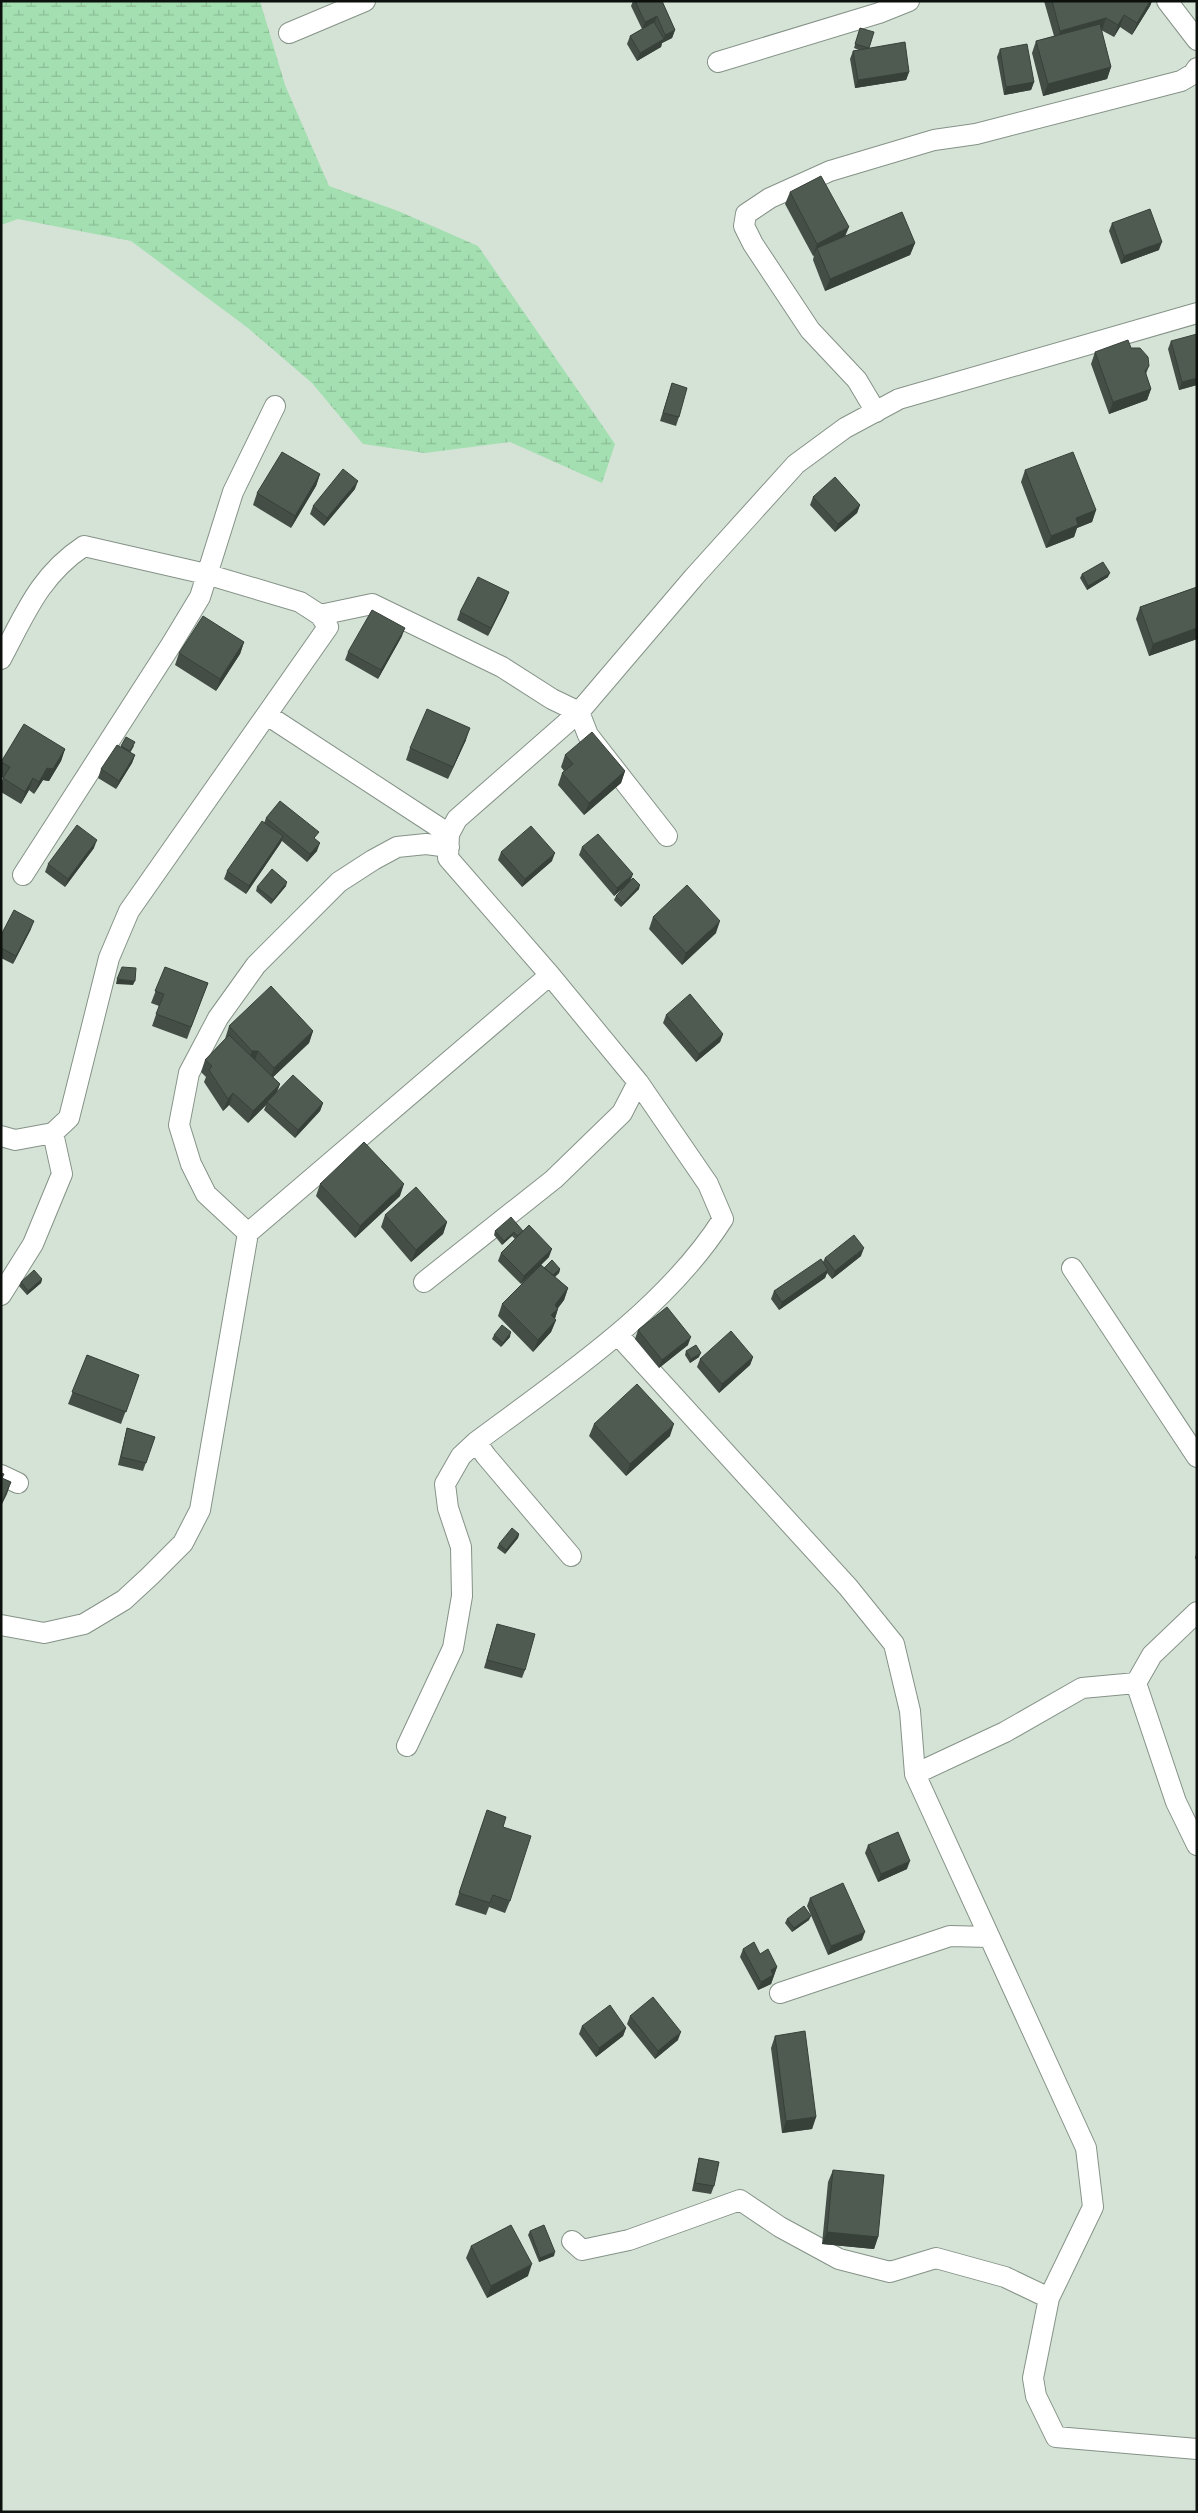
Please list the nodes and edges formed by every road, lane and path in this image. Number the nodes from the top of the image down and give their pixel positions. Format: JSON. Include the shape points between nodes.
{"nodes":[{"id":1,"x":365,"y":1,"type":"edge"},
{"id":2,"x":909,"y":1,"type":"edge"},
{"id":3,"x":1167,"y":1,"type":"edge"},
{"id":4,"x":289,"y":33,"type":"dead end"},
{"id":5,"x":1197,"y":40,"type":"edge"},
{"id":6,"x":718,"y":62,"type":"dead end"},
{"id":7,"x":1197,"y":68,"type":"edge"},
{"id":8,"x":1197,"y":313,"type":"edge"},
{"id":9,"x":275,"y":406,"type":"dead end"},
{"id":10,"x":876,"y":412,"type":"junction"},
{"id":11,"x":206,"y":574,"type":"junction"},
{"id":12,"x":320,"y":615,"type":"junction"},
{"id":13,"x":1,"y":659,"type":"edge"},
{"id":14,"x":579,"y":712,"type":"junction"},
{"id":15,"x":266,"y":715,"type":"junction"},
{"id":16,"x":667,"y":836,"type":"dead end"},
{"id":17,"x":449,"y":841,"type":"junction"},
{"id":18,"x":23,"y":875,"type":"dead end"},
{"id":19,"x":550,"y":975,"type":"junction"},
{"id":20,"x":638,"y":1082,"type":"junction"},
{"id":21,"x":53,"y":1133,"type":"junction"},
{"id":22,"x":1,"y":1136,"type":"edge"},
{"id":23,"x":248,"y":1233,"type":"junction"},
{"id":24,"x":1072,"y":1268,"type":"dead end"},
{"id":25,"x":424,"y":1282,"type":"dead end"},
{"id":26,"x":1,"y":1295,"type":"edge"},
{"id":27,"x":618,"y":1335,"type":"junction"},
{"id":28,"x":476,"y":1442,"type":"junction"},
{"id":29,"x":1197,"y":1457,"type":"edge"},
{"id":30,"x":571,"y":1556,"type":"dead end"},
{"id":31,"x":1197,"y":1612,"type":"edge"},
{"id":32,"x":1,"y":1625,"type":"edge"},
{"id":33,"x":1136,"y":1683,"type":"junction"},
{"id":34,"x":407,"y":1746,"type":"dead end"},
{"id":35,"x":914,"y":1774,"type":"junction"},
{"id":36,"x":1197,"y":1845,"type":"edge"},
{"id":37,"x":989,"y":1937,"type":"junction"},
{"id":38,"x":780,"y":1993,"type":"dead end"},
{"id":39,"x":572,"y":2242,"type":"dead end"},
{"id":40,"x":1049,"y":2298,"type":"junction"},
{"id":41,"x":1197,"y":2449,"type":"edge"}],
"edges":[{"from":1,"to":4,"type":"street"},
{"from":2,"to":6,"type":"street"},
{"from":3,"to":5,"type":"street"},
{"from":7,"to":10,"type":"street","via":[[1181,81],[976,134],[934,140],[830,171],[770,198],[746,214],[744,226],[753,244],[810,330],[857,380]]},
{"from":8,"to":10,"type":"street","via":[[899,399]]},
{"from":9,"to":11,"type":"street","via":[[233,492]]},
{"from":10,"to":14,"type":"street","via":[[845,428],[796,464]]},
{"from":11,"to":12,"type":"street","via":[[300,602]]},
{"from":11,"to":13,"type":"street","via":[[84,546],[64,558],[39,588]]},
{"from":11,"to":18,"type":"street","via":[[200,597],[172,645]]},
{"from":12,"to":14,"type":"street","via":[[372,604],[502,667]]},
{"from":12,"to":15,"type":"street","via":[[328,627]]},
{"from":14,"to":16,"type":"street","via":[[588,735]]},
{"from":14,"to":17,"type":"street","via":[[456,819]]},
{"from":15,"to":17,"type":"street"},
{"from":15,"to":21,"type":"street","via":[[130,911],[109,958],[68,1118]]},
{"from":17,"to":19,"type":"street","via":[[448,858]]},
{"from":17,"to":23,"type":"street","via":[[397,847],[339,882],[256,965],[218,1018],[188,1073],[179,1125],[191,1164],[206,1194]]},
{"from":19,"to":20,"type":"street"},
{"from":19,"to":23,"type":"street"},
{"from":20,"to":25,"type":"street","via":[[622,1113],[554,1179]]},
{"from":20,"to":27,"type":"street","via":[[708,1184],[723,1219],[704,1249]]},
{"from":21,"to":22,"type":"street","via":[[16,1140]]},
{"from":21,"to":26,"type":"street","via":[[62,1174],[33,1244]]},
{"from":23,"to":32,"type":"street","via":[[200,1510],[183,1543],[124,1600],[84,1624],[44,1633]]},
{"from":24,"to":29,"type":"street"},
{"from":27,"to":28,"type":"street"},
{"from":27,"to":35,"type":"street","via":[[848,1587],[894,1644],[910,1711]]},
{"from":28,"to":30,"type":"street"},
{"from":28,"to":34,"type":"street","via":[[461,1456],[445,1484],[448,1508],[460,1547],[462,1596],[453,1648]]},
{"from":31,"to":33,"type":"street","via":[[1152,1655]]},
{"from":33,"to":35,"type":"street","via":[[1082,1688],[1005,1732]]},
{"from":33,"to":36,"type":"street","via":[[1176,1802]]},
{"from":35,"to":37,"type":"street"},
{"from":37,"to":38,"type":"street","via":[[950,1936]]},
{"from":37,"to":40,"type":"street","via":[[1086,2148],[1093,2207]]},
{"from":39,"to":40,"type":"street","via":[[582,2250],[629,2240],[740,2200],[780,2227],[839,2259],[890,2272],[936,2258],[1005,2277]]},
{"from":40,"to":41,"type":"street","via":[[1033,2378],[1036,2396],[1056,2437]]}]}
